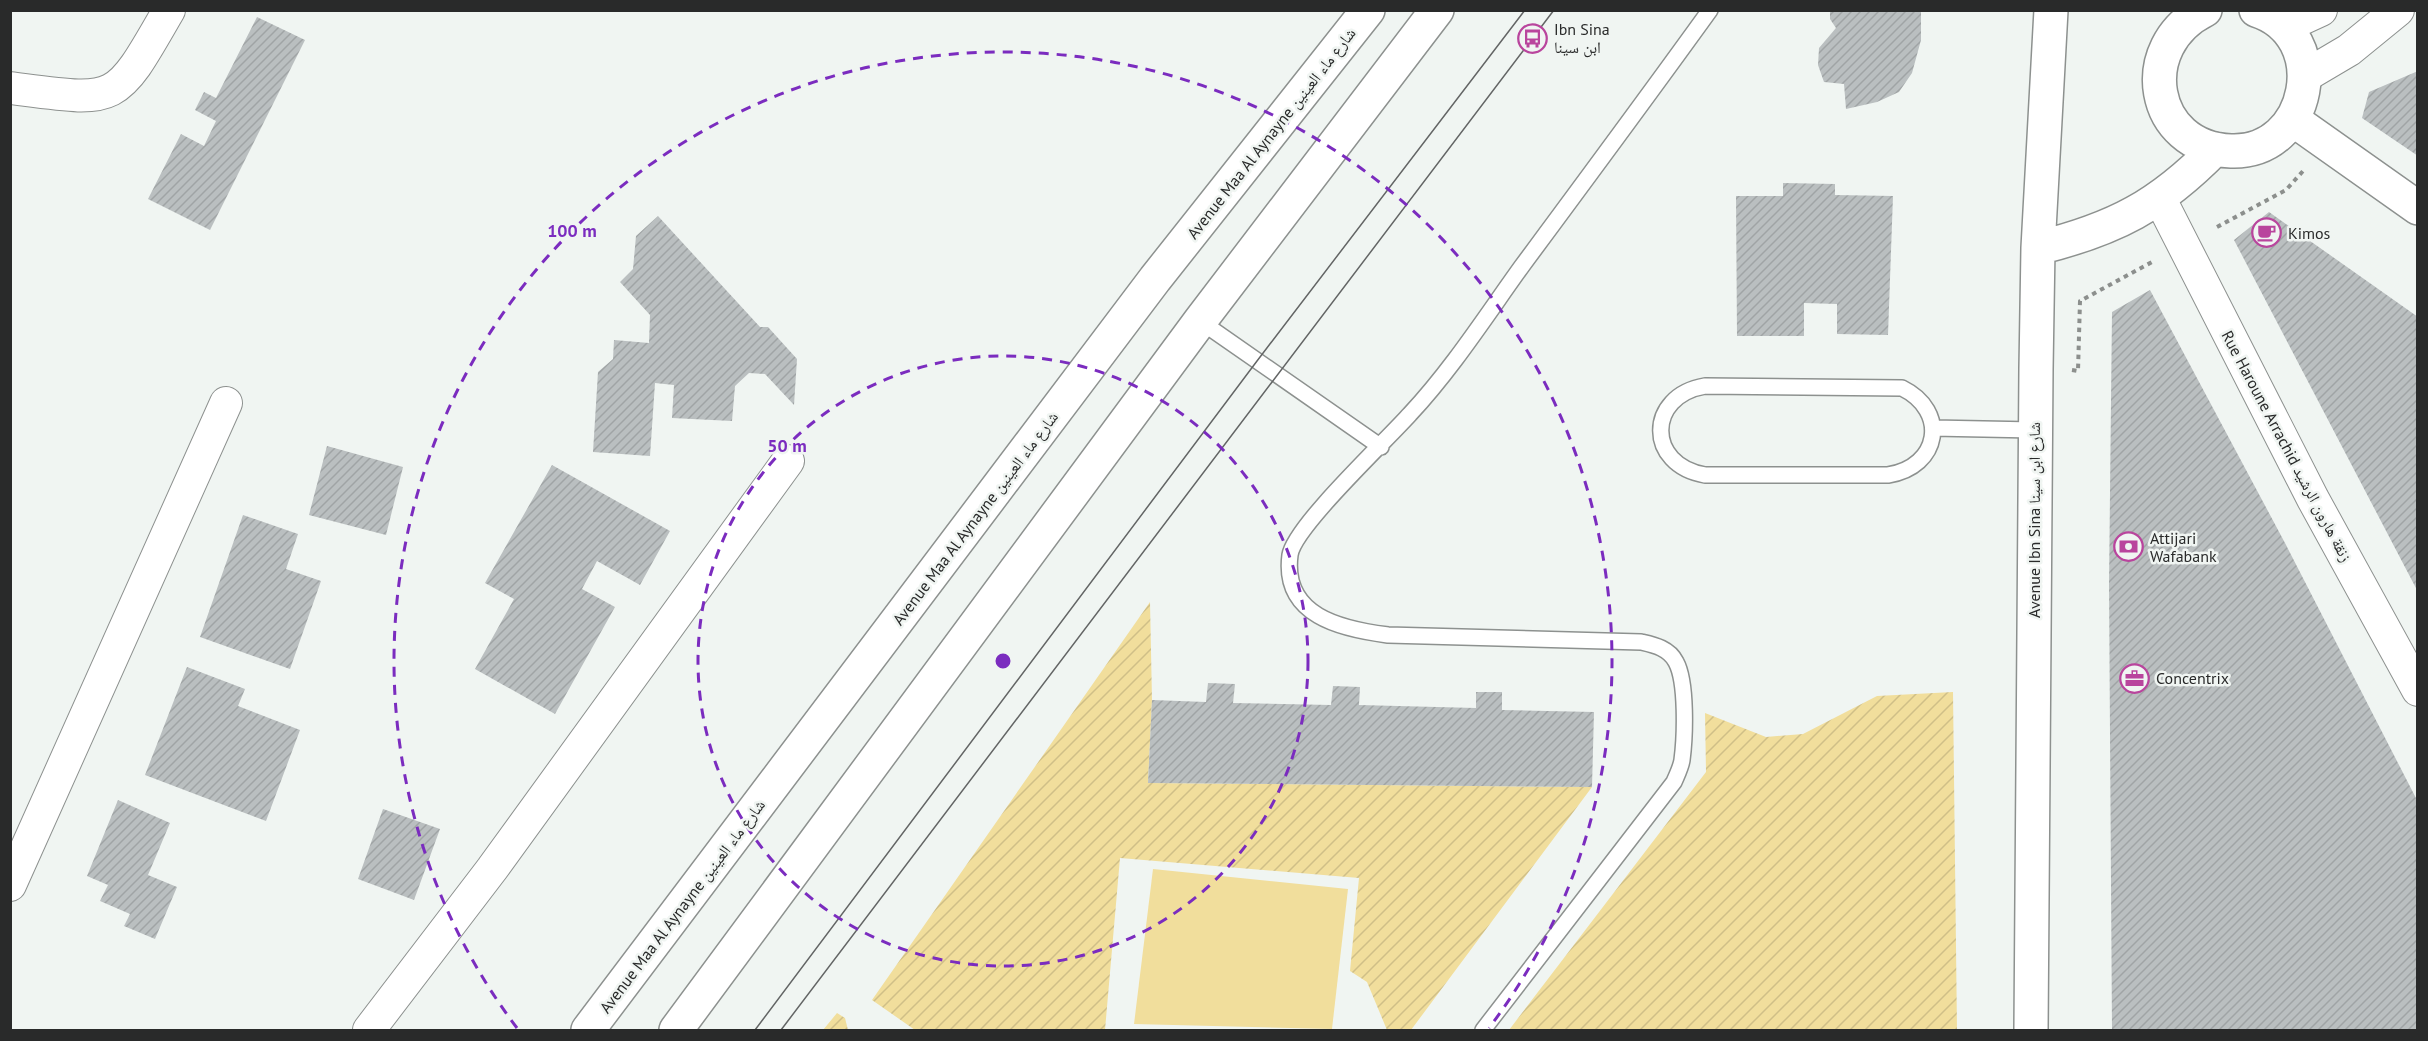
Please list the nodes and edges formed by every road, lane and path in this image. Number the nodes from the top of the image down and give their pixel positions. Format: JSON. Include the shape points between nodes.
{"nodes":[{"id":1,"x":169,"y":10,"type":"edge"},
{"id":2,"x":1368,"y":10,"type":"edge"},
{"id":3,"x":1437,"y":10,"type":"edge"},
{"id":4,"x":1710,"y":10,"type":"edge"},
{"id":5,"x":2051,"y":10,"type":"edge"},
{"id":6,"x":2256,"y":10,"type":"edge"},
{"id":7,"x":2321,"y":10,"type":"edge"},
{"id":8,"x":2398,"y":10,"type":"edge"},
{"id":9,"x":2188,"y":13,"type":"edge"},
{"id":10,"x":2284,"y":27,"type":"junction"},
{"id":11,"x":2305,"y":76,"type":"junction"},
{"id":12,"x":10,"y":88,"type":"edge"},
{"id":13,"x":2292,"y":119,"type":"junction"},
{"id":14,"x":2215,"y":149,"type":"junction"},
{"id":15,"x":2160,"y":199,"type":"junction"},
{"id":16,"x":2418,"y":208,"type":"edge"},
{"id":17,"x":2038,"y":248,"type":"junction"},
{"id":18,"x":1200,"y":321,"type":"junction"},
{"id":19,"x":226,"y":403,"type":"dead end"},
{"id":20,"x":1933,"y":428,"type":"junction"},
{"id":21,"x":2034,"y":430,"type":"junction"},
{"id":22,"x":1381,"y":447,"type":"junction"},
{"id":23,"x":788,"y":460,"type":"dead end"},
{"id":24,"x":2418,"y":690,"type":"edge"},
{"id":25,"x":10,"y":885,"type":"edge"},
{"id":26,"x":369,"y":1030,"type":"edge"},
{"id":27,"x":588,"y":1030,"type":"edge"},
{"id":28,"x":676,"y":1030,"type":"edge"},
{"id":29,"x":1483,"y":1030,"type":"edge"},
{"id":30,"x":2031,"y":1030,"type":"edge"}],
"edges":[{"from":1,"to":12,"type":"street","via":[[135,70],[118,88],[96,97]]},
{"from":2,"to":27,"type":"street","name":"Avenue Maa Al Aynayne شارع ماء العينين","via":[[1155,279]]},
{"from":3,"to":18,"type":"street"},
{"from":4,"to":22,"type":"lane","via":[[1428,394]]},
{"from":5,"to":17,"type":"street","name":"Avenue Ibn Sina شارع ابن سينا"},
{"from":6,"to":10,"type":"street"},
{"from":7,"to":10,"type":"street"},
{"from":8,"to":11,"type":"street","via":[[2349,50]]},
{"from":9,"to":14,"type":"street","via":[[2164,51],[2159,71],[2160,92],[2179,129]]},
{"from":10,"to":11,"type":"street","via":[[2299,50]]},
{"from":11,"to":13,"type":"street","via":[[2304,92]]},
{"from":13,"to":14,"type":"street","via":[[2266,142],[2232,151]]},
{"from":13,"to":16,"type":"street"},
{"from":14,"to":15,"type":"street"},
{"from":15,"to":17,"type":"street","via":[[2081,238]]},
{"from":15,"to":24,"type":"street","name":"Rue Haroune Arrachid زنقة هارون الرشيد","via":[[2313,499]]},
{"from":17,"to":21,"type":"street","name":"Avenue Ibn Sina شارع ابن سينا"},
{"from":18,"to":22,"type":"lane"},
{"from":18,"to":28,"type":"street"},
{"from":19,"to":25,"type":"street"},
{"from":20,"to":20,"type":"lane","via":[[1924,403],[1902,388],[1705,386],[1690,388],[1671,402],[1661,423],[1661,438],[1676,465],[1689,473],[1888,475],[1915,466],[1928,449]]},
{"from":20,"to":21,"type":"lane"},
{"from":21,"to":30,"type":"street","name":"Avenue Ibn Sina شارع ابن سينا"},
{"from":22,"to":29,"type":"lane","via":[[1308,521],[1291,552],[1290,580],[1301,602],[1324,619],[1351,630],[1388,635],[1641,642],[1664,648],[1676,661],[1682,680],[1682,762],[1674,782]]},
{"from":23,"to":26,"type":"street","via":[[572,759]]}]}
